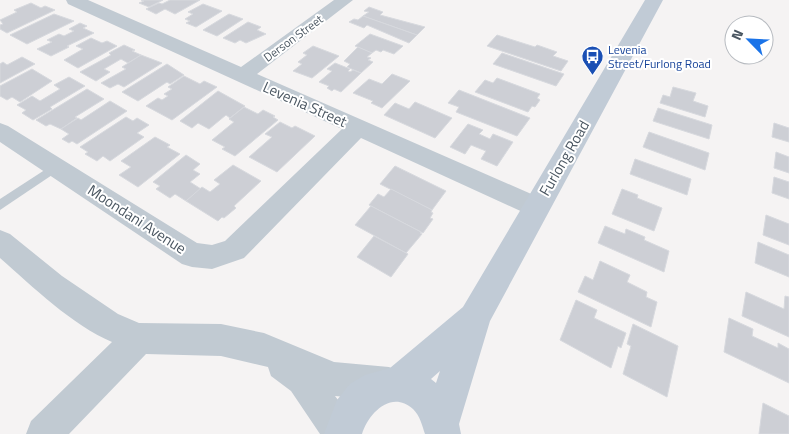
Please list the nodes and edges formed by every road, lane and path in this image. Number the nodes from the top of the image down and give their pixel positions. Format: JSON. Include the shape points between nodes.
{"nodes":[{"id":1,"x":74,"y":0,"type":"edge"},
{"id":2,"x":345,"y":0,"type":"edge"},
{"id":3,"x":654,"y":0,"type":"edge"},
{"id":4,"x":241,"y":76,"type":"junction"},
{"id":5,"x":357,"y":128,"type":"junction"},
{"id":6,"x":0,"y":131,"type":"edge"},
{"id":7,"x":57,"y":166,"type":"junction"},
{"id":8,"x":0,"y":205,"type":"edge"},
{"id":9,"x":536,"y":207,"type":"junction"},
{"id":10,"x":0,"y":242,"type":"edge"},
{"id":11,"x":475,"y":317,"type":"junction"},
{"id":12,"x":139,"y":338,"type":"junction"},
{"id":13,"x":264,"y":348,"type":"junction"},
{"id":14,"x":393,"y":384,"type":"junction"},
{"id":15,"x":443,"y":431,"type":"edge"},
{"id":16,"x":44,"y":434,"type":"edge"},
{"id":17,"x":342,"y":434,"type":"edge"}],
"edges":[{"from":1,"to":4,"type":"street","name":"Levenia Street"},
{"from":2,"to":4,"type":"street","name":"Derson Street"},
{"from":3,"to":9,"type":"main road","name":"Furlong Road"},
{"from":4,"to":5,"type":"street","name":"Levenia Street"},
{"from":5,"to":7,"type":"street","name":"Moondani Avenue","via":[[234,250],[212,257],[192,256]]},
{"from":5,"to":9,"type":"street","name":"Levenia Street"},
{"from":6,"to":7,"type":"street","name":"Moondani Avenue"},
{"from":7,"to":8,"type":"lane"},
{"from":9,"to":11,"type":"main road","name":"Furlong Road"},
{"from":10,"to":12,"type":"street","via":[[107,325]]},
{"from":11,"to":14,"type":"main road","name":"Furlong Road","via":[[437,352]]},
{"from":11,"to":15,"type":"main road","name":"Furlong Road"},
{"from":12,"to":13,"type":"street","via":[[221,340]]},
{"from":12,"to":16,"type":"street"},
{"from":13,"to":14,"type":"street","via":[[334,380]]},
{"from":13,"to":17,"type":"street","via":[[303,379]]},
{"from":14,"to":15,"type":"main road","via":[[419,392],[436,410]]},
{"from":14,"to":17,"type":"main road","name":"Furlong Road","via":[[376,387],[363,395],[353,406]]}]}
